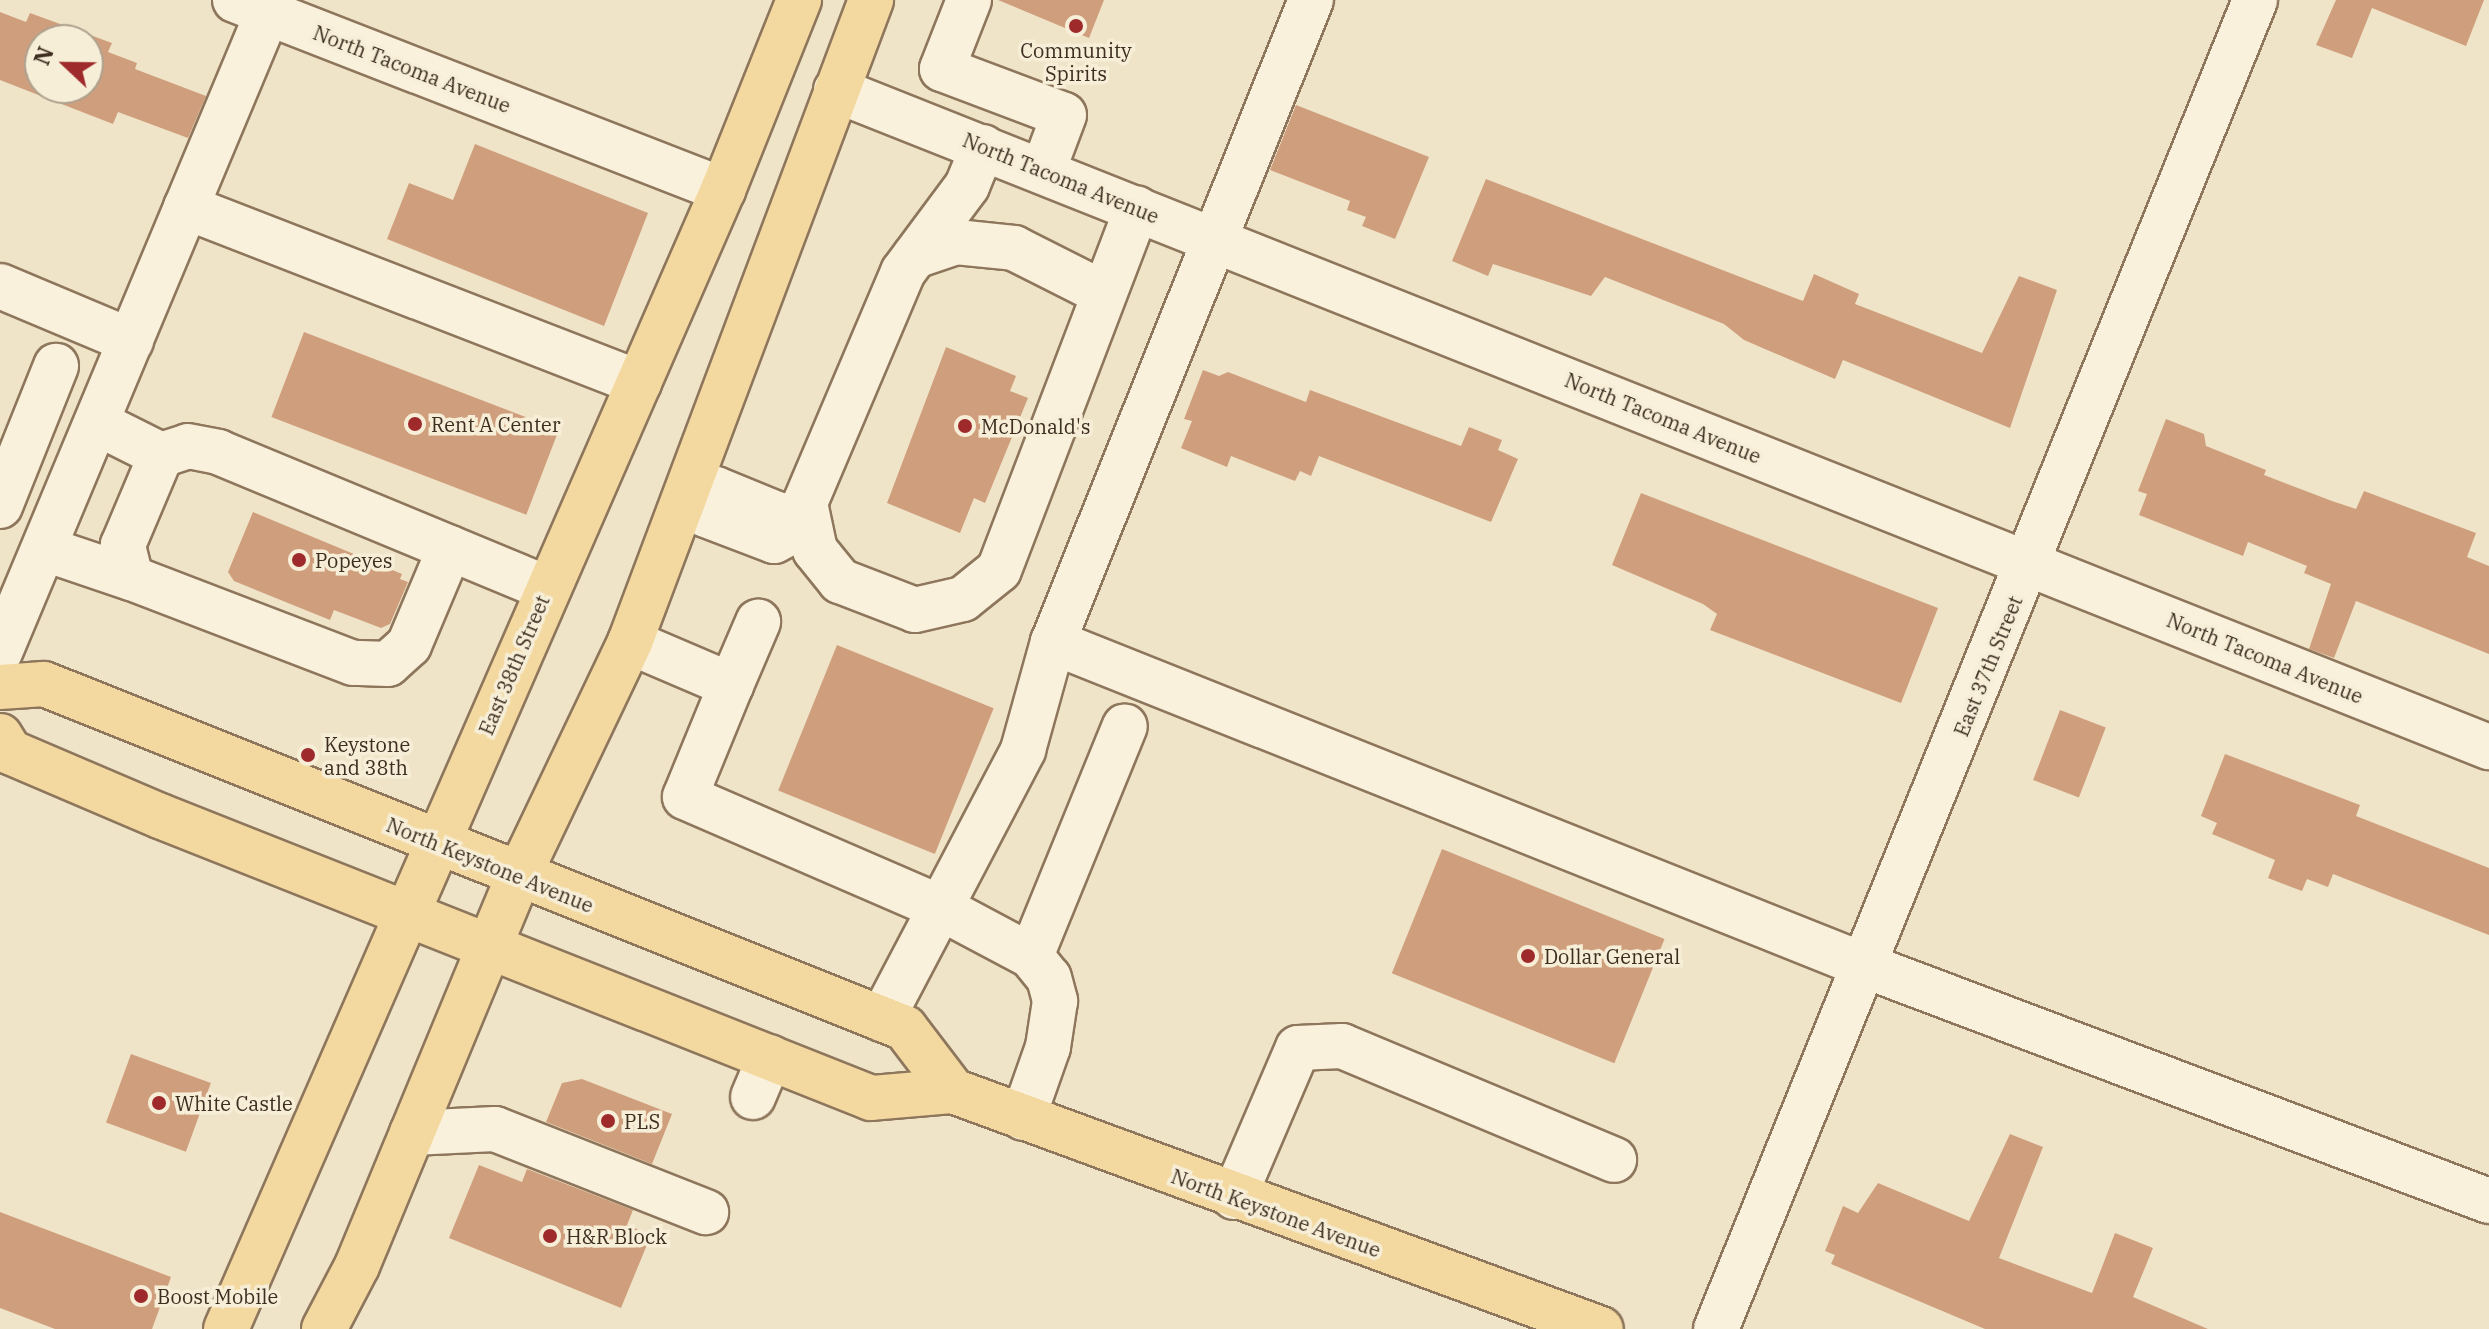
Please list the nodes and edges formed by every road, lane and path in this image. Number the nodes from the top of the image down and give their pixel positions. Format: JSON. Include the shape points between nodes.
{"nodes":[{"id":1,"x":799,"y":0,"type":"edge"},
{"id":2,"x":871,"y":0,"type":"edge"},
{"id":3,"x":969,"y":0,"type":"edge"},
{"id":4,"x":1311,"y":0,"type":"edge"},
{"id":5,"x":2255,"y":0,"type":"edge"},
{"id":6,"x":258,"y":4,"type":"edge"},
{"id":7,"x":836,"y":90,"type":"junction"},
{"id":8,"x":983,"y":147,"type":"junction"},
{"id":9,"x":1043,"y":171,"type":"junction"},
{"id":10,"x":723,"y":190,"type":"junction"},
{"id":11,"x":186,"y":207,"type":"junction"},
{"id":12,"x":1137,"y":208,"type":"junction"},
{"id":13,"x":1214,"y":238,"type":"junction"},
{"id":14,"x":915,"y":256,"type":"junction"},
{"id":15,"x":0,"y":286,"type":"edge"},
{"id":16,"x":1103,"y":293,"type":"junction"},
{"id":17,"x":131,"y":341,"type":"junction"},
{"id":18,"x":56,"y":366,"type":"dead end"},
{"id":19,"x":639,"y":383,"type":"junction"},
{"id":20,"x":97,"y":423,"type":"junction"},
{"id":21,"x":161,"y":455,"type":"junction"},
{"id":22,"x":5,"y":481,"type":"edge"},
{"id":23,"x":695,"y":497,"type":"junction"},
{"id":24,"x":800,"y":536,"type":"junction"},
{"id":25,"x":450,"y":548,"type":"junction"},
{"id":26,"x":45,"y":549,"type":"junction"},
{"id":27,"x":2030,"y":564,"type":"junction"},
{"id":28,"x":131,"y":578,"type":"junction"},
{"id":29,"x":547,"y":588,"type":"junction"},
{"id":30,"x":758,"y":622,"type":"dead end"},
{"id":31,"x":630,"y":642,"type":"junction"},
{"id":32,"x":1053,"y":642,"type":"junction"},
{"id":33,"x":0,"y":652,"type":"edge"},
{"id":34,"x":731,"y":685,"type":"junction"},
{"id":35,"x":0,"y":687,"type":"edge"},
{"id":36,"x":1125,"y":726,"type":"dead end"},
{"id":37,"x":0,"y":736,"type":"edge"},
{"id":38,"x":2489,"y":747,"type":"edge"},
{"id":39,"x":437,"y":844,"type":"junction"},
{"id":40,"x":518,"y":877,"type":"junction"},
{"id":41,"x":939,"y":907,"type":"junction"},
{"id":42,"x":407,"y":914,"type":"junction"},
{"id":43,"x":489,"y":946,"type":"junction"},
{"id":44,"x":1031,"y":956,"type":"junction"},
{"id":45,"x":1866,"y":966,"type":"junction"},
{"id":46,"x":882,"y":1019,"type":"junction"},
{"id":47,"x":770,"y":1057,"type":"junction"},
{"id":48,"x":953,"y":1091,"type":"junction"},
{"id":49,"x":753,"y":1097,"type":"dead end"},
{"id":50,"x":1023,"y":1118,"type":"junction"},
{"id":51,"x":412,"y":1133,"type":"junction"},
{"id":52,"x":1614,"y":1160,"type":"dead end"},
{"id":53,"x":1234,"y":1197,"type":"junction"},
{"id":54,"x":2489,"y":1201,"type":"edge"},
{"id":55,"x":706,"y":1212,"type":"dead end"},
{"id":56,"x":226,"y":1329,"type":"edge"},
{"id":57,"x":324,"y":1329,"type":"edge"},
{"id":58,"x":1601,"y":1329,"type":"edge"},
{"id":59,"x":1716,"y":1329,"type":"edge"}],
"edges":[{"from":1,"to":10,"type":"main road","name":"East 38th Street"},
{"from":2,"to":7,"type":"main road"},
{"from":3,"to":9,"type":"street","via":[[942,69],[1064,115]]},
{"from":4,"to":13,"type":"street"},
{"from":5,"to":27,"type":"street","name":"East 37th Street"},
{"from":6,"to":10,"type":"street","name":"North Tacoma Avenue"},
{"from":6,"to":11,"type":"street"},
{"from":7,"to":8,"type":"street","name":"North Tacoma Avenue"},
{"from":7,"to":23,"type":"main road"},
{"from":8,"to":9,"type":"street","name":"North Tacoma Avenue"},
{"from":8,"to":14,"type":"street","via":[[967,186]]},
{"from":9,"to":12,"type":"street","name":"North Tacoma Avenue"},
{"from":10,"to":19,"type":"main road","name":"East 38th Street"},
{"from":11,"to":17,"type":"street"},
{"from":11,"to":19,"type":"street"},
{"from":12,"to":13,"type":"street","name":"North Tacoma Avenue"},
{"from":12,"to":16,"type":"street"},
{"from":13,"to":27,"type":"street","name":"North Tacoma Avenue"},
{"from":13,"to":32,"type":"street"},
{"from":14,"to":16,"type":"street","via":[[956,242],[1014,248]]},
{"from":14,"to":24,"type":"street","via":[[805,503]]},
{"from":15,"to":17,"type":"street"},
{"from":16,"to":24,"type":"street","via":[[999,570],[963,599],[915,610],[840,581]]},
{"from":17,"to":20,"type":"street"},
{"from":18,"to":22,"type":"street"},
{"from":19,"to":29,"type":"main road","name":"East 38th Street"},
{"from":20,"to":21,"type":"street"},
{"from":20,"to":26,"type":"street"},
{"from":21,"to":25,"type":"street","via":[[188,446],[218,452]]},
{"from":21,"to":28,"type":"street","via":[[123,545]]},
{"from":23,"to":24,"type":"street","via":[[706,515],[774,541]]},
{"from":23,"to":31,"type":"main road"},
{"from":25,"to":28,"type":"street","via":[[409,645],[388,664],[353,663]]},
{"from":25,"to":29,"type":"street"},
{"from":26,"to":28,"type":"street"},
{"from":26,"to":33,"type":"street"},
{"from":27,"to":38,"type":"street","name":"North Tacoma Avenue"},
{"from":27,"to":45,"type":"street","name":"East 37th Street"},
{"from":29,"to":39,"type":"main road","name":"East 38th Street"},
{"from":30,"to":34,"type":"street"},
{"from":31,"to":34,"type":"street"},
{"from":31,"to":40,"type":"main road"},
{"from":32,"to":41,"type":"street","via":[[1023,750]]},
{"from":32,"to":45,"type":"street"},
{"from":34,"to":41,"type":"street","via":[[685,797]]},
{"from":35,"to":39,"type":"main road","name":"North Keystone Avenue","via":[[44,684]]},
{"from":36,"to":44,"type":"street"},
{"from":37,"to":42,"type":"main road","name":"North Keystone Avenue","via":[[10,752],[39,765]]},
{"from":39,"to":40,"type":"main road","name":"North Keystone Avenue"},
{"from":39,"to":42,"type":"main road","name":"East 38th Street"},
{"from":40,"to":43,"type":"main road"},
{"from":40,"to":46,"type":"main road","name":"North Keystone Avenue"},
{"from":41,"to":44,"type":"street"},
{"from":41,"to":46,"type":"street"},
{"from":42,"to":43,"type":"main road","name":"North Keystone Avenue"},
{"from":42,"to":56,"type":"main road","name":"East 38th Street"},
{"from":43,"to":47,"type":"main road","name":"North Keystone Avenue"},
{"from":43,"to":51,"type":"main road"},
{"from":44,"to":50,"type":"street","via":[[1049,978],[1055,1001],[1048,1047]]},
{"from":45,"to":54,"type":"street"},
{"from":45,"to":59,"type":"street","name":"East 37th Street"},
{"from":46,"to":48,"type":"main road","name":"North Keystone Avenue","via":[[905,1028]]},
{"from":47,"to":48,"type":"main road","name":"North Keystone Avenue","via":[[871,1098]]},
{"from":47,"to":49,"type":"street"},
{"from":48,"to":50,"type":"main road","name":"North Keystone Avenue"},
{"from":50,"to":53,"type":"main road","name":"North Keystone Avenue"},
{"from":51,"to":55,"type":"street","via":[[495,1129]]},
{"from":51,"to":57,"type":"main road"},
{"from":52,"to":53,"type":"street","via":[[1342,1046],[1298,1048]]},
{"from":53,"to":58,"type":"main road","name":"North Keystone Avenue"}]}
